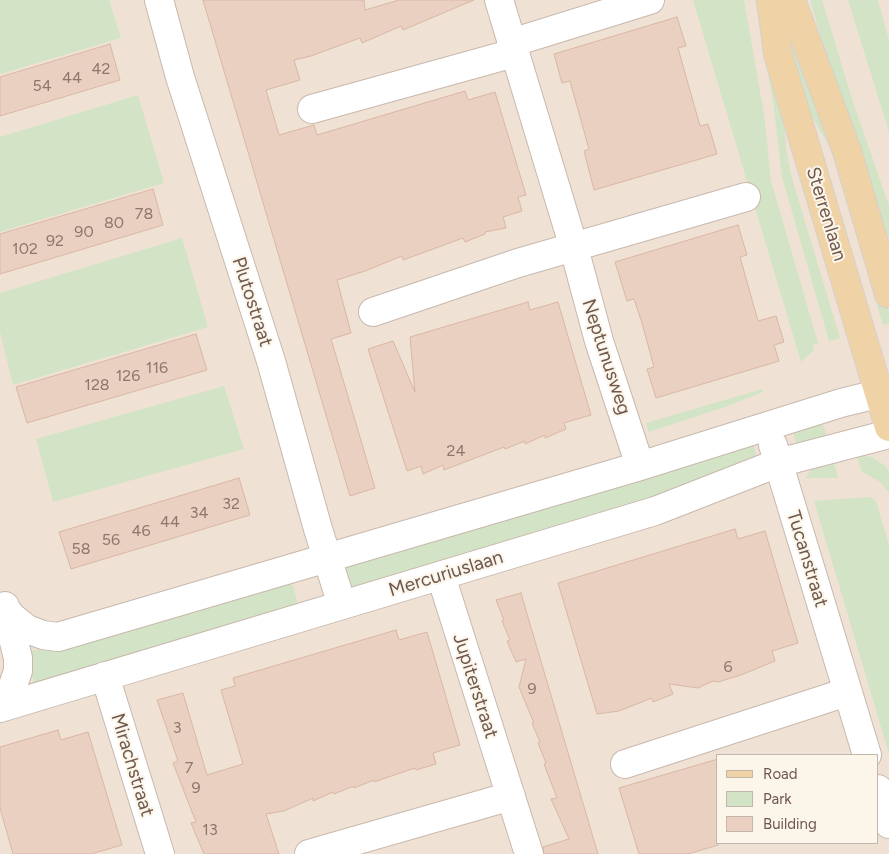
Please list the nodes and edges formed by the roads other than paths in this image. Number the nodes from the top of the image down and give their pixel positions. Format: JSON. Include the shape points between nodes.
{"nodes":[{"id":1,"x":159,"y":0,"type":"edge"},
{"id":2,"x":499,"y":0,"type":"edge"},
{"id":3,"x":650,"y":0,"type":"edge"},
{"id":4,"x":771,"y":0,"type":"edge"},
{"id":5,"x":791,"y":0,"type":"edge"},
{"id":6,"x":512,"y":48,"type":"junction"},
{"id":7,"x":312,"y":109,"type":"dead end"},
{"id":8,"x":746,"y":197,"type":"dead end"},
{"id":9,"x":574,"y":248,"type":"junction"},
{"id":10,"x":889,"y":294,"type":"edge"},
{"id":11,"x":373,"y":312,"type":"dead end"},
{"id":12,"x":884,"y":392,"type":"edge"},
{"id":13,"x":767,"y":426,"type":"junction"},
{"id":14,"x":889,"y":427,"type":"edge"},
{"id":15,"x":889,"y":434,"type":"edge"},
{"id":16,"x":778,"y":463,"type":"junction"},
{"id":17,"x":640,"y":466,"type":"junction"},
{"id":18,"x":327,"y":557,"type":"junction"},
{"id":19,"x":440,"y":576,"type":"junction"},
{"id":20,"x":3,"y":599,"type":"edge"},
{"id":21,"x":342,"y":605,"type":"junction"},
{"id":22,"x":105,"y":676,"type":"junction"},
{"id":23,"x":846,"y":692,"type":"junction"},
{"id":24,"x":0,"y":707,"type":"edge"},
{"id":25,"x":867,"y":754,"type":"edge"},
{"id":26,"x":625,"y":764,"type":"dead end"},
{"id":27,"x":879,"y":792,"type":"edge"},
{"id":28,"x":511,"y":796,"type":"junction"},
{"id":29,"x":889,"y":824,"type":"edge"},
{"id":30,"x":160,"y":854,"type":"edge"},
{"id":31,"x":309,"y":854,"type":"edge"},
{"id":32,"x":529,"y":854,"type":"edge"}],
"edges":[{"from":1,"to":18,"type":"street","name":"Plutostraat"},
{"from":2,"to":6,"type":"street","name":"Neptunusweg"},
{"from":3,"to":6,"type":"street"},
{"from":4,"to":12,"type":"main road","name":"Sterrenlaan","via":[[778,54]]},
{"from":5,"to":10,"type":"main road","name":"Sterrenlaan","via":[[847,151]]},
{"from":6,"to":7,"type":"street"},
{"from":6,"to":9,"type":"street","name":"Neptunusweg"},
{"from":8,"to":9,"type":"street"},
{"from":9,"to":11,"type":"street","via":[[518,263]]},
{"from":9,"to":17,"type":"street","name":"Neptunusweg","via":[[599,341]]},
{"from":12,"to":13,"type":"street","name":"Mercuriuslaan"},
{"from":12,"to":14,"type":"main road","name":"Sterrenlaan"},
{"from":13,"to":16,"type":"street","name":"Tucanstraat"},
{"from":13,"to":17,"type":"street","name":"Mercuriuslaan"},
{"from":15,"to":16,"type":"street","name":"Mercuriuslaan"},
{"from":16,"to":19,"type":"street","name":"Mercuriuslaan","via":[[655,512]]},
{"from":16,"to":23,"type":"street","name":"Tucanstraat"},
{"from":17,"to":18,"type":"street","name":"Mercuriuslaan"},
{"from":18,"to":20,"type":"street","name":"Mercuriuslaan","via":[[58,637],[27,629],[12,617]]},
{"from":18,"to":21,"type":"street","name":"Plutostraat"},
{"from":19,"to":21,"type":"street","name":"Mercuriuslaan"},
{"from":19,"to":28,"type":"street","name":"Jupiterstraat"},
{"from":20,"to":24,"type":"street","name":"Mercuriuslaan","via":[[18,658],[18,671],[10,694]]},
{"from":21,"to":22,"type":"street","name":"Mercuriuslaan"},
{"from":22,"to":24,"type":"street","name":"Mercuriuslaan"},
{"from":22,"to":30,"type":"street","name":"Mirachstraat"},
{"from":23,"to":25,"type":"street","name":"Tucanstraat"},
{"from":23,"to":26,"type":"street"},
{"from":27,"to":29,"type":"street"},
{"from":28,"to":31,"type":"street"},
{"from":28,"to":32,"type":"street","name":"Jupiterstraat"}]}
